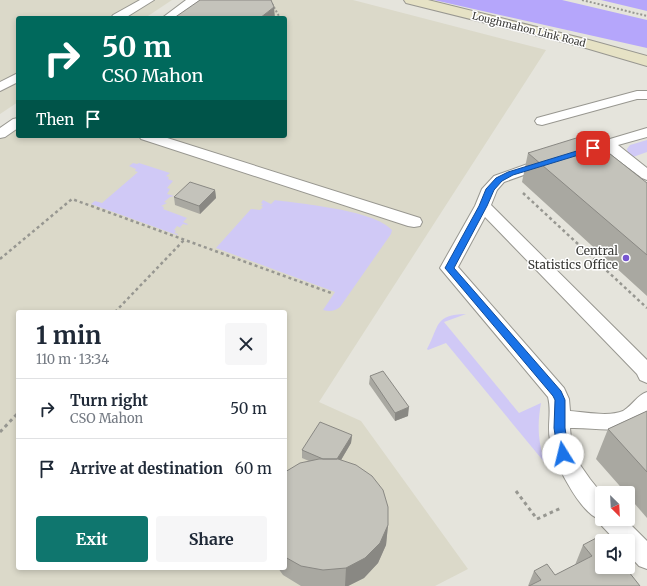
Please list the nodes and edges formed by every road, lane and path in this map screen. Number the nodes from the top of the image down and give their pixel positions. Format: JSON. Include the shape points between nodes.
{"nodes":[{"id":1,"x":148,"y":0,"type":"edge"},
{"id":2,"x":194,"y":0,"type":"edge"},
{"id":3,"x":270,"y":0,"type":"edge"},
{"id":4,"x":411,"y":0,"type":"edge"},
{"id":5,"x":582,"y":0,"type":"edge"},
{"id":6,"x":120,"y":16,"type":"edge"},
{"id":7,"x":171,"y":16,"type":"edge"},
{"id":8,"x":279,"y":16,"type":"edge"},
{"id":9,"x":647,"y":16,"type":"edge"},
{"id":10,"x":647,"y":62,"type":"edge"},
{"id":11,"x":16,"y":78,"type":"edge"},
{"id":12,"x":0,"y":87,"type":"edge"},
{"id":13,"x":647,"y":95,"type":"edge"},
{"id":14,"x":542,"y":121,"type":"dead end"},
{"id":15,"x":16,"y":123,"type":"edge"},
{"id":16,"x":647,"y":132,"type":"edge"},
{"id":17,"x":0,"y":134,"type":"edge"},
{"id":18,"x":152,"y":138,"type":"edge"},
{"id":19,"x":607,"y":144,"type":"junction"},
{"id":20,"x":647,"y":175,"type":"edge"},
{"id":21,"x":521,"y":191,"type":"dead end"},
{"id":22,"x":483,"y":206,"type":"junction"},
{"id":23,"x":414,"y":222,"type":"dead end"},
{"id":24,"x":184,"y":240,"type":"junction"},
{"id":25,"x":0,"y":259,"type":"edge"},
{"id":26,"x":331,"y":293,"type":"dead end"},
{"id":27,"x":647,"y":308,"type":"edge"},
{"id":28,"x":117,"y":310,"type":"edge"},
{"id":29,"x":647,"y":375,"type":"edge"},
{"id":30,"x":647,"y":400,"type":"edge"},
{"id":31,"x":16,"y":415,"type":"edge"},
{"id":32,"x":559,"y":418,"type":"junction"},
{"id":33,"x":0,"y":432,"type":"edge"},
{"id":34,"x":516,"y":491,"type":"dead end"},
{"id":35,"x":595,"y":501,"type":"edge"},
{"id":36,"x":562,"y":507,"type":"dead end"},
{"id":37,"x":617,"y":526,"type":"edge"},
{"id":38,"x":647,"y":558,"type":"edge"}],
"edges":[{"from":1,"to":6,"type":"lane"},
{"from":2,"to":7,"type":"lane"},
{"from":3,"to":8,"type":"path"},
{"from":4,"to":10,"type":"main road","name":"Loughmahon Link Road","via":[[584,43]]},
{"from":5,"to":9,"type":"path"},
{"from":11,"to":12,"type":"lane"},
{"from":13,"to":14,"type":"lane","via":[[637,95]]},
{"from":15,"to":17,"type":"lane"},
{"from":16,"to":19,"type":"lane"},
{"from":18,"to":23,"type":"lane"},
{"from":19,"to":20,"type":"lane"},
{"from":19,"to":22,"type":"lane","via":[[499,179],[490,189]]},
{"from":21,"to":27,"type":"path"},
{"from":22,"to":29,"type":"lane","via":[[646,371]]},
{"from":22,"to":32,"type":"lane","via":[[449,268],[557,394],[560,400]]},
{"from":24,"to":25,"type":"path","via":[[72,199]]},
{"from":24,"to":26,"type":"path"},
{"from":24,"to":28,"type":"path"},
{"from":30,"to":32,"type":"lane","via":[[644,407],[631,417],[617,422]]},
{"from":31,"to":33,"type":"path"},
{"from":32,"to":35,"type":"lane","via":[[563,454],[575,476]]},
{"from":34,"to":36,"type":"path","via":[[537,519]]},
{"from":37,"to":38,"type":"lane"}]}
